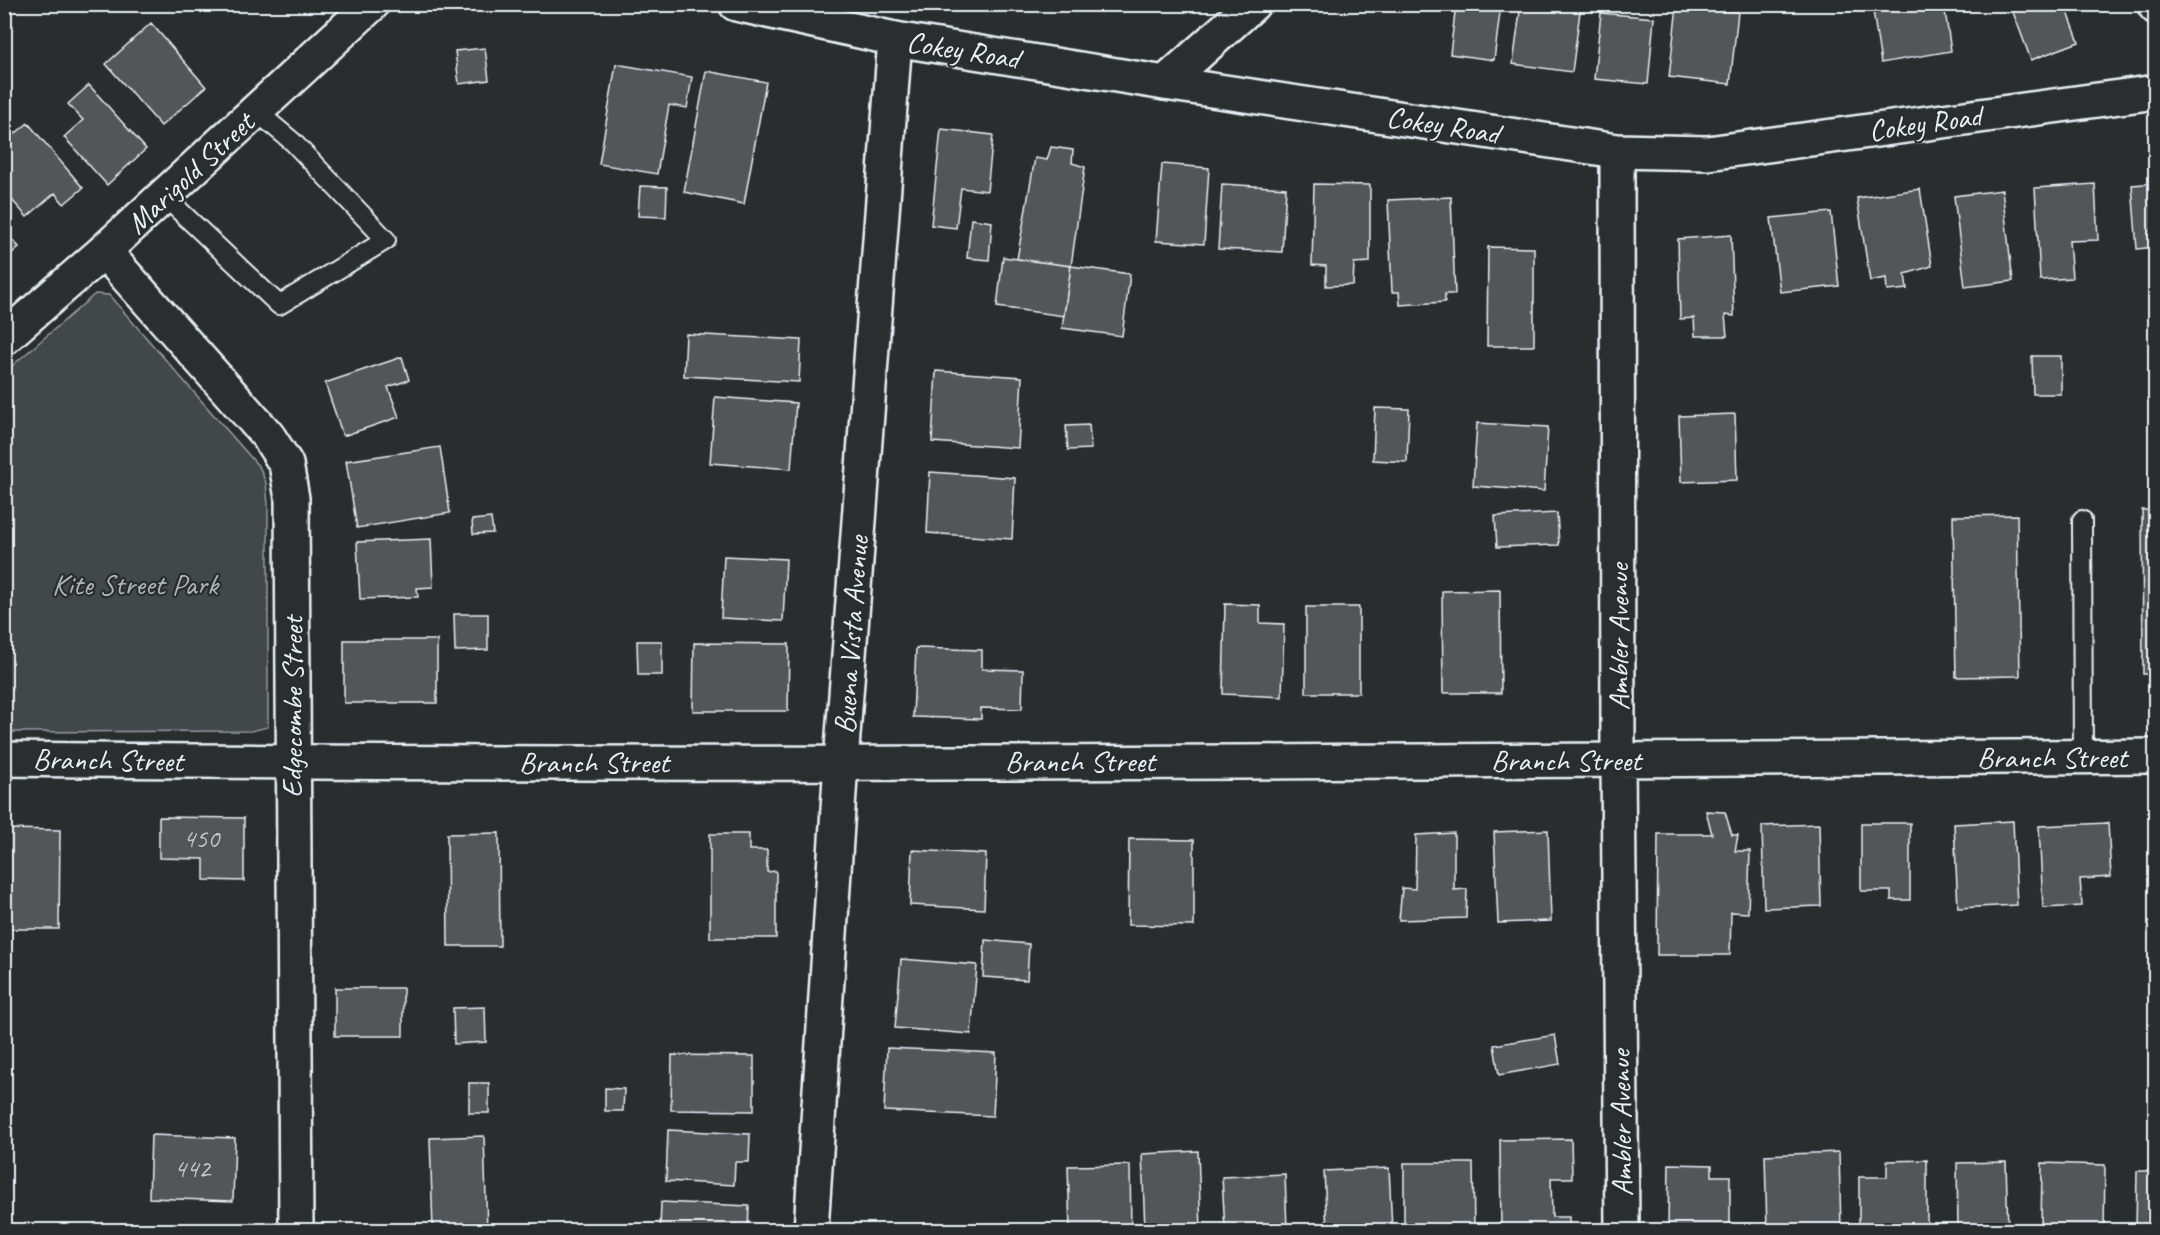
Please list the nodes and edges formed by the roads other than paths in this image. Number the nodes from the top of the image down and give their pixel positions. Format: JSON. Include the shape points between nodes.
{"nodes":[{"id":1,"x":372,"y":4,"type":"edge"},
{"id":2,"x":736,"y":4,"type":"edge"},
{"id":3,"x":1252,"y":4,"type":"edge"},
{"id":4,"x":895,"y":39,"type":"junction"},
{"id":5,"x":1165,"y":83,"type":"junction"},
{"id":6,"x":2156,"y":92,"type":"edge"},
{"id":7,"x":256,"y":111,"type":"junction"},
{"id":8,"x":1617,"y":151,"type":"junction"},
{"id":9,"x":164,"y":196,"type":"junction"},
{"id":10,"x":104,"y":251,"type":"junction"},
{"id":11,"x":4,"y":338,"type":"edge"},
{"id":12,"x":2082,"y":520,"type":"dead end"},
{"id":13,"x":2156,"y":756,"type":"edge"},
{"id":14,"x":2083,"y":757,"type":"junction"},
{"id":15,"x":4,"y":759,"type":"edge"},
{"id":16,"x":1618,"y":760,"type":"junction"},
{"id":17,"x":292,"y":762,"type":"junction"},
{"id":18,"x":842,"y":762,"type":"junction"},
{"id":19,"x":296,"y":1230,"type":"edge"},
{"id":20,"x":811,"y":1230,"type":"edge"},
{"id":21,"x":1622,"y":1230,"type":"edge"}],
"edges":[{"from":1,"to":7,"type":"street","name":"Marigold Street"},
{"from":2,"to":4,"type":"street","name":"Cokey Road"},
{"from":3,"to":5,"type":"street"},
{"from":4,"to":5,"type":"street","name":"Cokey Road"},
{"from":4,"to":18,"type":"street","name":"Buena Vista Avenue"},
{"from":5,"to":8,"type":"street","name":"Cokey Road"},
{"from":6,"to":8,"type":"street","name":"Cokey Road","via":[[1708,153]]},
{"from":7,"to":9,"type":"street","name":"Marigold Street"},
{"from":7,"to":9,"type":"lane","via":[[292,142],[386,240],[279,305]]},
{"from":8,"to":16,"type":"street","name":"Ambler Avenue"},
{"from":9,"to":10,"type":"street","name":"Marigold Street"},
{"from":10,"to":11,"type":"street","name":"Marigold Street"},
{"from":10,"to":17,"type":"street","name":"Edgecombe Street","via":[[268,436],[286,464],[292,498]]},
{"from":12,"to":14,"type":"lane"},
{"from":13,"to":14,"type":"street","name":"Branch Street"},
{"from":14,"to":16,"type":"street","name":"Branch Street"},
{"from":15,"to":17,"type":"street","name":"Branch Street"},
{"from":16,"to":18,"type":"street","name":"Branch Street"},
{"from":16,"to":21,"type":"street","name":"Ambler Avenue"},
{"from":17,"to":18,"type":"street","name":"Branch Street"},
{"from":17,"to":19,"type":"street","name":"Edgecombe Street"},
{"from":18,"to":20,"type":"street","name":"Buena Vista Avenue"}]}
